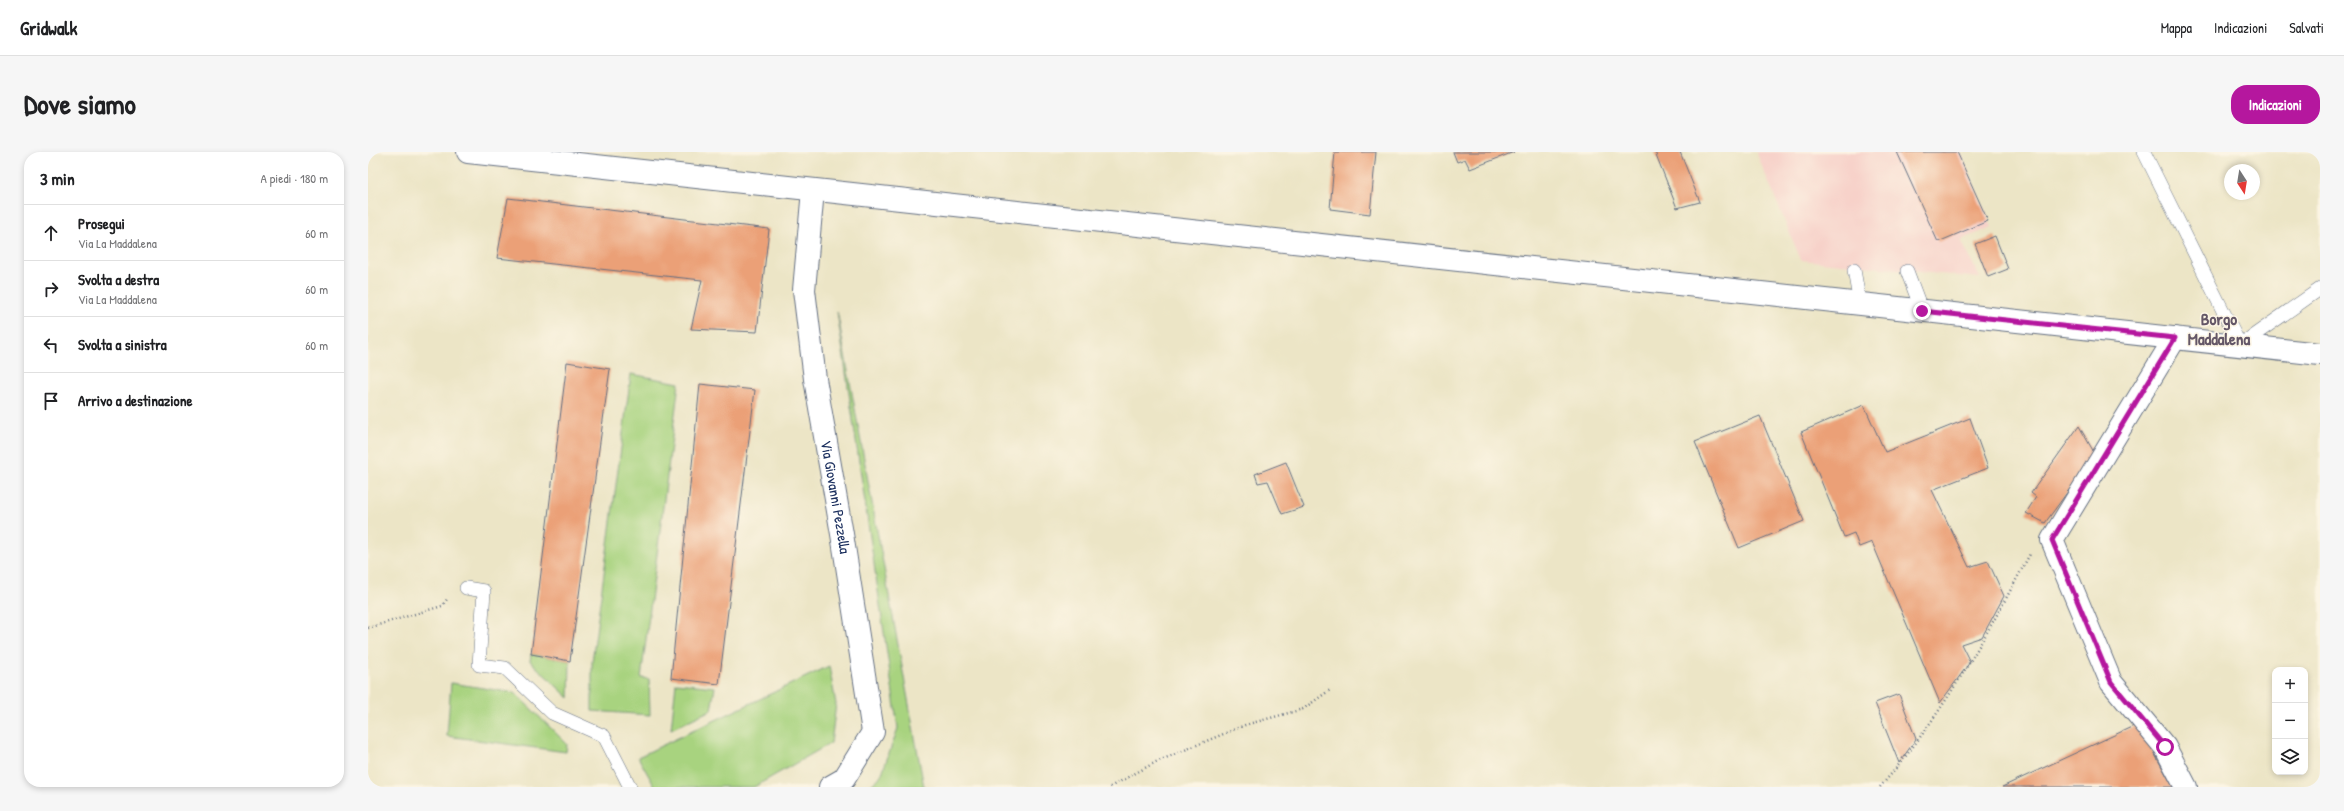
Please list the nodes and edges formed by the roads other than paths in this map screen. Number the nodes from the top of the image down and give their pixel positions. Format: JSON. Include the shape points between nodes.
{"nodes":[{"id":1,"x":468,"y":152,"type":"edge"},
{"id":2,"x":2144,"y":152,"type":"edge"},
{"id":3,"x":814,"y":190,"type":"junction"},
{"id":4,"x":1854,"y":270,"type":"dead end"},
{"id":5,"x":1907,"y":271,"type":"dead end"},
{"id":6,"x":2320,"y":289,"type":"edge"},
{"id":7,"x":1860,"y":304,"type":"junction"},
{"id":8,"x":1922,"y":311,"type":"junction"},
{"id":9,"x":2175,"y":338,"type":"junction"},
{"id":10,"x":2236,"y":345,"type":"junction"},
{"id":11,"x":2320,"y":354,"type":"edge"},
{"id":12,"x":466,"y":588,"type":"road end"},
{"id":13,"x":630,"y":787,"type":"edge"},
{"id":14,"x":830,"y":787,"type":"edge"},
{"id":15,"x":2186,"y":787,"type":"edge"}],
"edges":[{"from":1,"to":3,"type":"street"},
{"from":2,"to":10,"type":"lane"},
{"from":3,"to":7,"type":"street"},
{"from":3,"to":14,"type":"street","name":"Via Giovanni Pezzella","via":[[805,297],[815,379],[873,732],[844,779]]},
{"from":4,"to":7,"type":"lane"},
{"from":5,"to":8,"type":"lane"},
{"from":6,"to":10,"type":"lane"},
{"from":7,"to":8,"type":"street"},
{"from":8,"to":9,"type":"street"},
{"from":9,"to":10,"type":"street"},
{"from":9,"to":15,"type":"street","via":[[2052,540],[2111,682],[2165,747]]},
{"from":10,"to":11,"type":"street"},
{"from":12,"to":13,"type":"lane","via":[[484,591],[479,665],[506,668],[552,713],[604,736]]}]}
